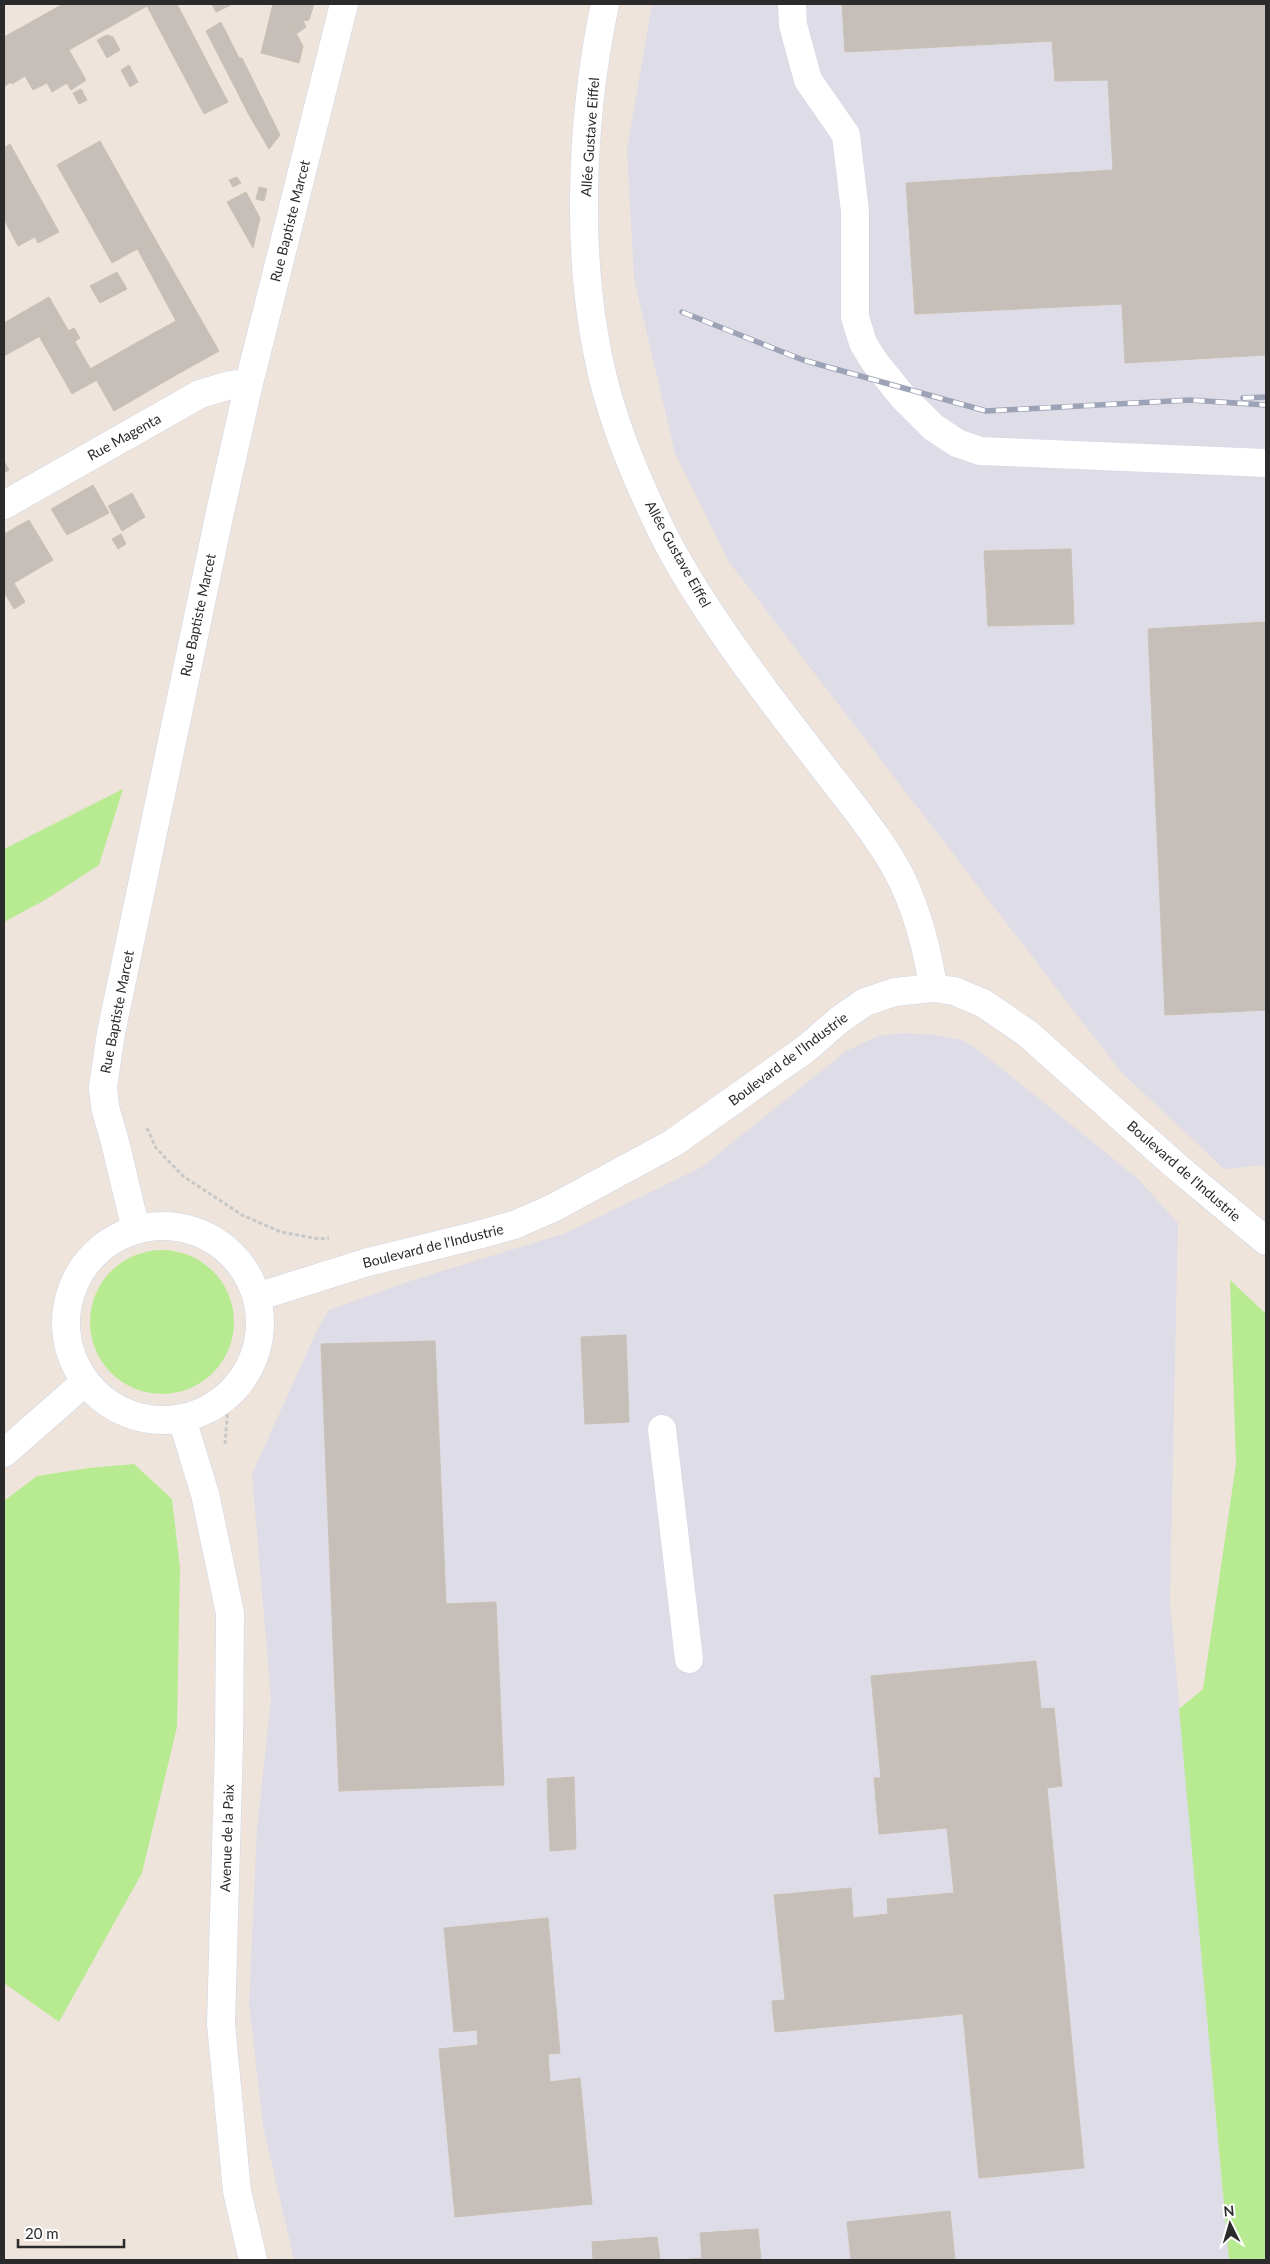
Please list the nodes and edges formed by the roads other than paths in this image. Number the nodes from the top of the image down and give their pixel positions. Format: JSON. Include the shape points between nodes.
{"nodes":[{"id":1,"x":344,"y":4,"type":"edge"},
{"id":2,"x":605,"y":4,"type":"edge"},
{"id":3,"x":792,"y":4,"type":"edge"},
{"id":4,"x":249,"y":383,"type":"junction"},
{"id":5,"x":1266,"y":463,"type":"edge"},
{"id":6,"x":4,"y":504,"type":"edge"},
{"id":7,"x":933,"y":988,"type":"junction"},
{"id":8,"x":136,"y":1230,"type":"junction"},
{"id":9,"x":1266,"y":1240,"type":"edge"},
{"id":10,"x":257,"y":1297,"type":"junction"},
{"id":11,"x":85,"y":1382,"type":"junction"},
{"id":12,"x":182,"y":1419,"type":"junction"},
{"id":13,"x":662,"y":1429,"type":"dead end"},
{"id":14,"x":4,"y":1453,"type":"edge"},
{"id":15,"x":689,"y":1659,"type":"dead end"},
{"id":16,"x":253,"y":2260,"type":"edge"}],
"edges":[{"from":1,"to":4,"type":"street","name":"Rue Baptiste Marcet"},
{"from":2,"to":7,"type":"street","name":"Allée Gustave Eiffel","via":[[590,98],[585,166],[591,314],[605,386],[656,520],[695,589],[764,690],[870,828],[903,882],[921,926]]},
{"from":3,"to":5,"type":"street","via":[[793,25],[808,80],[846,135],[855,211],[855,317],[864,343],[885,375],[932,427],[958,443],[980,451]]},
{"from":4,"to":6,"type":"street","name":"Rue Magenta","via":[[200,394]]},
{"from":4,"to":8,"type":"street","name":"Rue Baptiste Marcet","via":[[103,1087],[104,1107]]},
{"from":7,"to":9,"type":"street","name":"Boulevard de l'Industrie","via":[[954,990],[983,1003],[1028,1034],[1177,1167]]},
{"from":7,"to":10,"type":"street","name":"Boulevard de l'Industrie","via":[[895,992],[866,1002],[673,1143],[553,1208],[496,1230],[368,1262]]},
{"from":8,"to":10,"type":"street","via":[[162,1226],[187,1229],[211,1238],[231,1254],[247,1274]]},
{"from":8,"to":11,"type":"street","via":[[108,1243],[85,1264],[71,1292],[66,1323],[71,1354]]},
{"from":10,"to":12,"type":"street","via":[[261,1323],[257,1350],[246,1374],[229,1395],[207,1410]]},
{"from":11,"to":12,"type":"street","via":[[105,1401],[128,1414],[155,1420]]},
{"from":11,"to":14,"type":"street"},
{"from":12,"to":16,"type":"street","name":"Avenue de la Paix","via":[[205,1494],[230,1613],[230,1742],[221,2024],[238,2191]]},
{"from":13,"to":15,"type":"street"}]}
